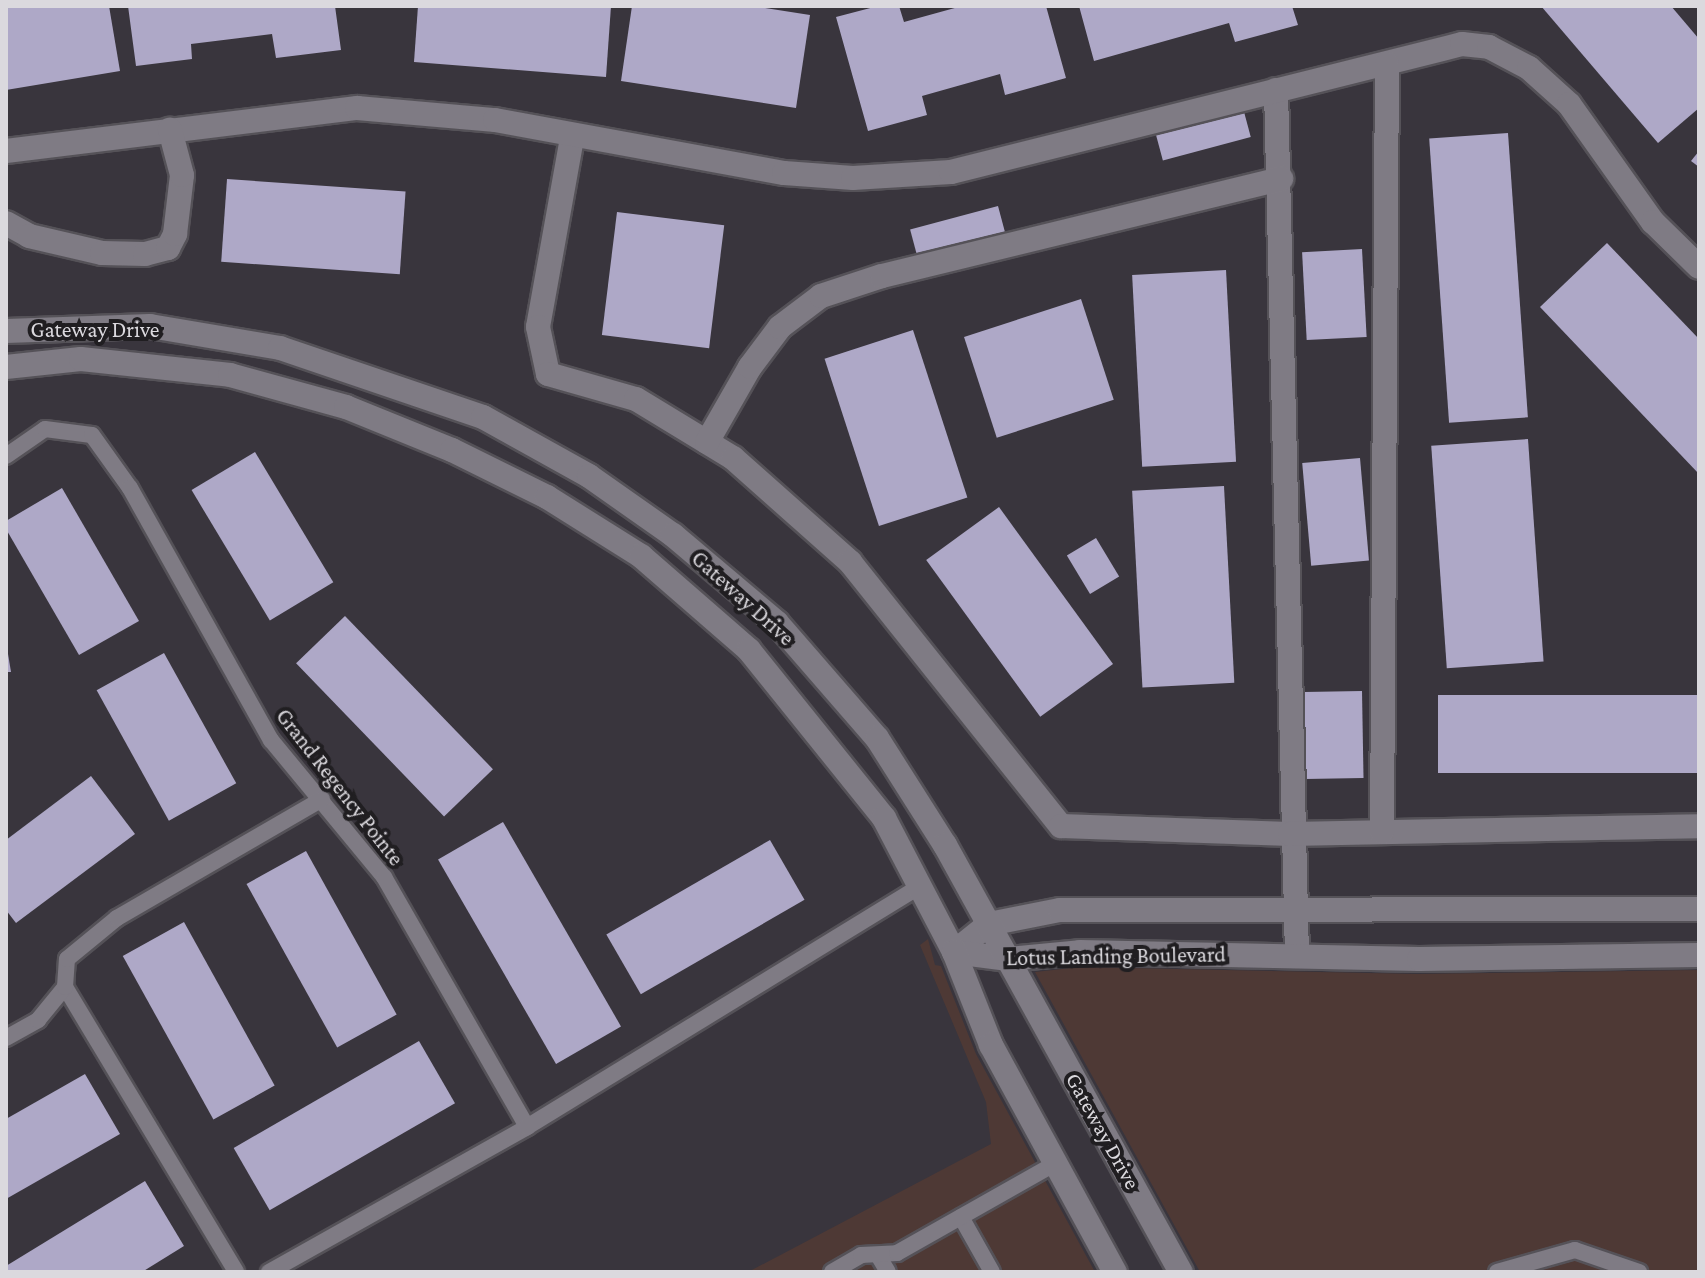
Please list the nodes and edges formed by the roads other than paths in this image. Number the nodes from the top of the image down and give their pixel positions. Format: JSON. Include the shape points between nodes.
{"nodes":[{"id":1,"x":1387,"y":64,"type":"junction"},
{"id":2,"x":1276,"y":90,"type":"junction"},
{"id":3,"x":170,"y":130,"type":"junction"},
{"id":4,"x":572,"y":138,"type":"junction"},
{"id":5,"x":6,"y":151,"type":"edge"},
{"id":6,"x":1281,"y":179,"type":"junction"},
{"id":7,"x":6,"y":223,"type":"edge"},
{"id":8,"x":1699,"y":267,"type":"edge"},
{"id":9,"x":6,"y":331,"type":"edge"},
{"id":10,"x":6,"y":367,"type":"edge"},
{"id":11,"x":707,"y":442,"type":"junction"},
{"id":12,"x":6,"y":456,"type":"edge"},
{"id":13,"x":322,"y":799,"type":"junction"},
{"id":14,"x":1699,"y":826,"type":"edge"},
{"id":15,"x":1382,"y":832,"type":"junction"},
{"id":16,"x":1290,"y":834,"type":"junction"},
{"id":17,"x":920,"y":886,"type":"junction"},
{"id":18,"x":1294,"y":906,"type":"junction"},
{"id":19,"x":1699,"y":909,"type":"edge"},
{"id":20,"x":989,"y":924,"type":"junction"},
{"id":21,"x":954,"y":952,"type":"junction"},
{"id":22,"x":1297,"y":954,"type":"junction"},
{"id":23,"x":1699,"y":955,"type":"edge"},
{"id":24,"x":1009,"y":959,"type":"junction"},
{"id":25,"x":65,"y":987,"type":"junction"},
{"id":26,"x":6,"y":1038,"type":"edge"},
{"id":27,"x":527,"y":1127,"type":"junction"},
{"id":28,"x":1054,"y":1164,"type":"junction"},
{"id":29,"x":961,"y":1217,"type":"junction"},
{"id":30,"x":879,"y":1257,"type":"junction"},
{"id":31,"x":236,"y":1272,"type":"edge"},
{"id":32,"x":269,"y":1272,"type":"edge"},
{"id":33,"x":832,"y":1272,"type":"edge"},
{"id":34,"x":888,"y":1272,"type":"edge"},
{"id":35,"x":992,"y":1272,"type":"edge"},
{"id":36,"x":1115,"y":1272,"type":"edge"},
{"id":37,"x":1181,"y":1272,"type":"edge"},
{"id":38,"x":1497,"y":1272,"type":"edge"},
{"id":39,"x":1639,"y":1272,"type":"edge"}],
"edges":[{"from":1,"to":2,"type":"street"},
{"from":1,"to":8,"type":"street","via":[[1462,44],[1489,47],[1529,68],[1569,104],[1653,222]]},
{"from":1,"to":15,"type":"street"},
{"from":2,"to":4,"type":"street","via":[[937,173],[853,178],[784,173]]},
{"from":2,"to":6,"type":"street"},
{"from":3,"to":4,"type":"street","via":[[357,108],[495,120]]},
{"from":3,"to":5,"type":"street"},
{"from":3,"to":7,"type":"street","via":[[182,175],[175,234],[168,248],[145,254],[102,253],[29,236]]},
{"from":4,"to":11,"type":"street","via":[[538,327],[548,374],[636,399]]},
{"from":6,"to":11,"type":"street","via":[[882,276],[821,296],[780,327]]},
{"from":6,"to":16,"type":"street"},
{"from":9,"to":20,"type":"street","name":"Gateway Drive","via":[[150,326],[280,348],[483,417],[589,476],[673,535],[777,623],[877,738]]},
{"from":10,"to":17,"type":"street","name":"Gateway Drive","via":[[81,359],[230,375],[346,407],[452,450],[547,497],[641,556],[749,650],[884,818]]},
{"from":11,"to":16,"type":"street","via":[[733,458],[850,562],[1061,826]]},
{"from":12,"to":13,"type":"lane","name":"Grand Regency Pointe","via":[[45,429],[92,435],[130,488],[271,740]]},
{"from":13,"to":25,"type":"lane","via":[[117,918],[67,959]]},
{"from":13,"to":27,"type":"lane","name":"Grand Regency Pointe","via":[[384,877]]},
{"from":14,"to":15,"type":"street"},
{"from":15,"to":16,"type":"street"},
{"from":16,"to":18,"type":"street"},
{"from":17,"to":21,"type":"street","name":"Gateway Drive"},
{"from":17,"to":27,"type":"lane"},
{"from":18,"to":19,"type":"street","name":"Lotus Landing Boulevard"},
{"from":18,"to":20,"type":"street","name":"Lotus Landing Boulevard","via":[[1060,910]]},
{"from":18,"to":22,"type":"street"},
{"from":20,"to":21,"type":"street","name":"Lotus Landing Boulevard"},
{"from":20,"to":24,"type":"street","name":"Gateway Drive"},
{"from":21,"to":24,"type":"street","name":"Lotus Landing Boulevard"},
{"from":21,"to":28,"type":"street","name":"Gateway Drive","via":[[991,1045]]},
{"from":22,"to":23,"type":"street","name":"Lotus Landing Boulevard","via":[[1419,959]]},
{"from":22,"to":24,"type":"street","name":"Lotus Landing Boulevard","via":[[1080,952]]},
{"from":24,"to":37,"type":"street","name":"Gateway Drive"},
{"from":25,"to":26,"type":"lane","via":[[38,1020]]},
{"from":25,"to":31,"type":"lane"},
{"from":27,"to":32,"type":"lane"},
{"from":28,"to":29,"type":"lane"},
{"from":28,"to":36,"type":"street","name":"Gateway Drive"},
{"from":29,"to":30,"type":"lane","via":[[897,1253]]},
{"from":29,"to":35,"type":"lane"},
{"from":30,"to":33,"type":"lane","via":[[861,1255]]},
{"from":30,"to":34,"type":"lane"},
{"from":38,"to":39,"type":"lane","via":[[1575,1250]]}]}
